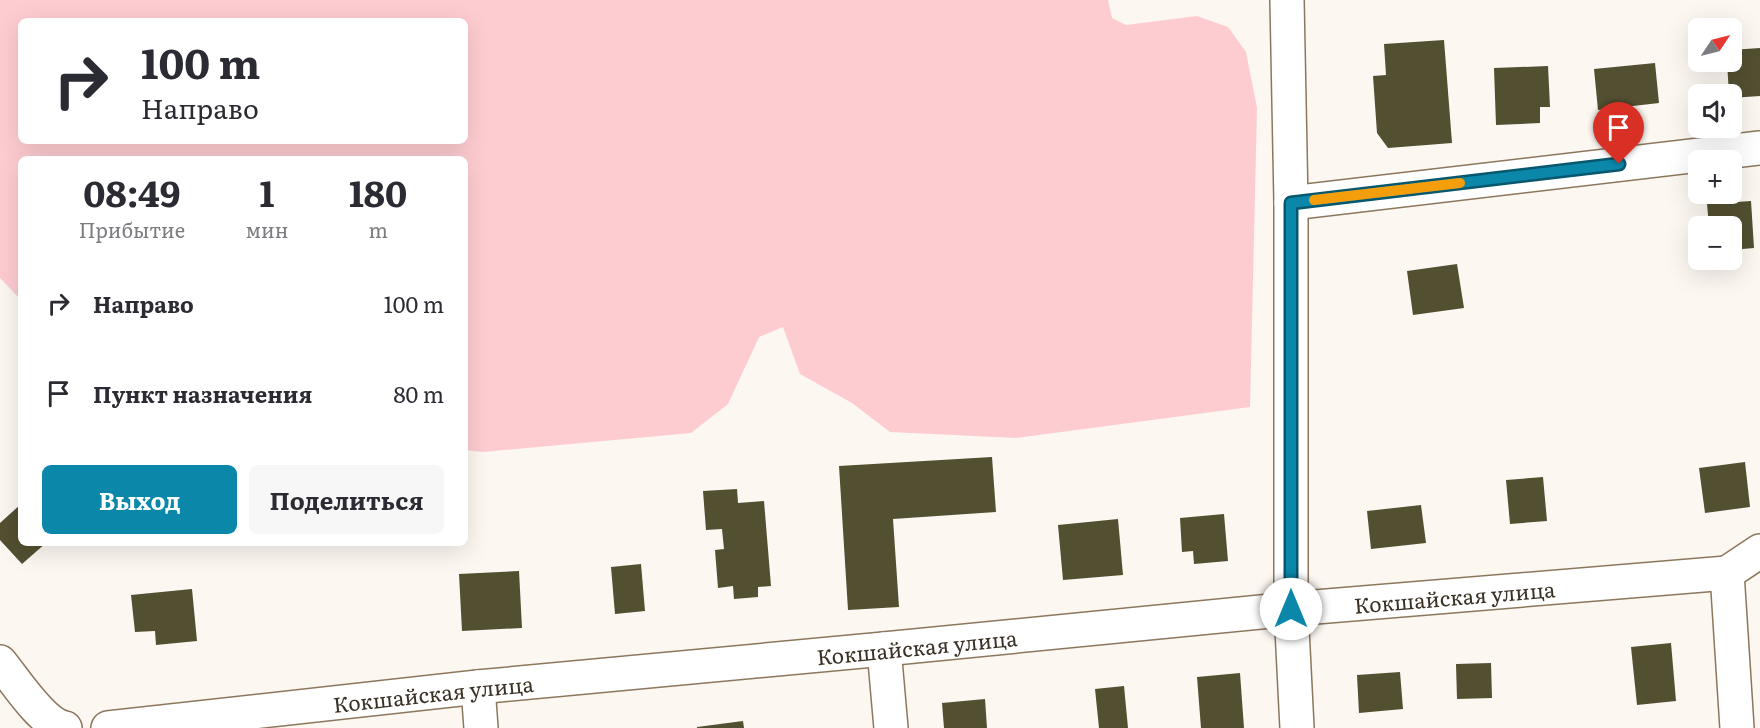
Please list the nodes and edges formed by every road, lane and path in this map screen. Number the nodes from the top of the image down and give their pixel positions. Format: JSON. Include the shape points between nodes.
{"nodes":[{"id":1,"x":1287,"y":0,"type":"edge"},
{"id":2,"x":1760,"y":148,"type":"edge"},
{"id":3,"x":1291,"y":203,"type":"junction"},
{"id":4,"x":1760,"y":551,"type":"edge"},
{"id":5,"x":1727,"y":573,"type":"junction"},
{"id":6,"x":1291,"y":609,"type":"junction"},
{"id":7,"x":884,"y":649,"type":"junction"},
{"id":8,"x":0,"y":662,"type":"edge"},
{"id":9,"x":478,"y":687,"type":"junction"},
{"id":10,"x":65,"y":728,"type":"edge"},
{"id":11,"x":108,"y":728,"type":"edge"},
{"id":12,"x":481,"y":728,"type":"edge"},
{"id":13,"x":891,"y":728,"type":"edge"},
{"id":14,"x":1297,"y":728,"type":"edge"},
{"id":15,"x":1737,"y":728,"type":"edge"}],
"edges":[{"from":1,"to":3,"type":"street"},
{"from":2,"to":3,"type":"street"},
{"from":3,"to":6,"type":"street"},
{"from":4,"to":5,"type":"street"},
{"from":5,"to":6,"type":"street","name":"Кокшайская улица"},
{"from":5,"to":15,"type":"street"},
{"from":6,"to":7,"type":"street","name":"Кокшайская улица"},
{"from":6,"to":14,"type":"street"},
{"from":7,"to":9,"type":"street","name":"Кокшайская улица"},
{"from":7,"to":13,"type":"street"},
{"from":8,"to":10,"type":"street","via":[[46,719]]},
{"from":9,"to":11,"type":"street","name":"Кокшайская улица"},
{"from":9,"to":12,"type":"street"}]}
